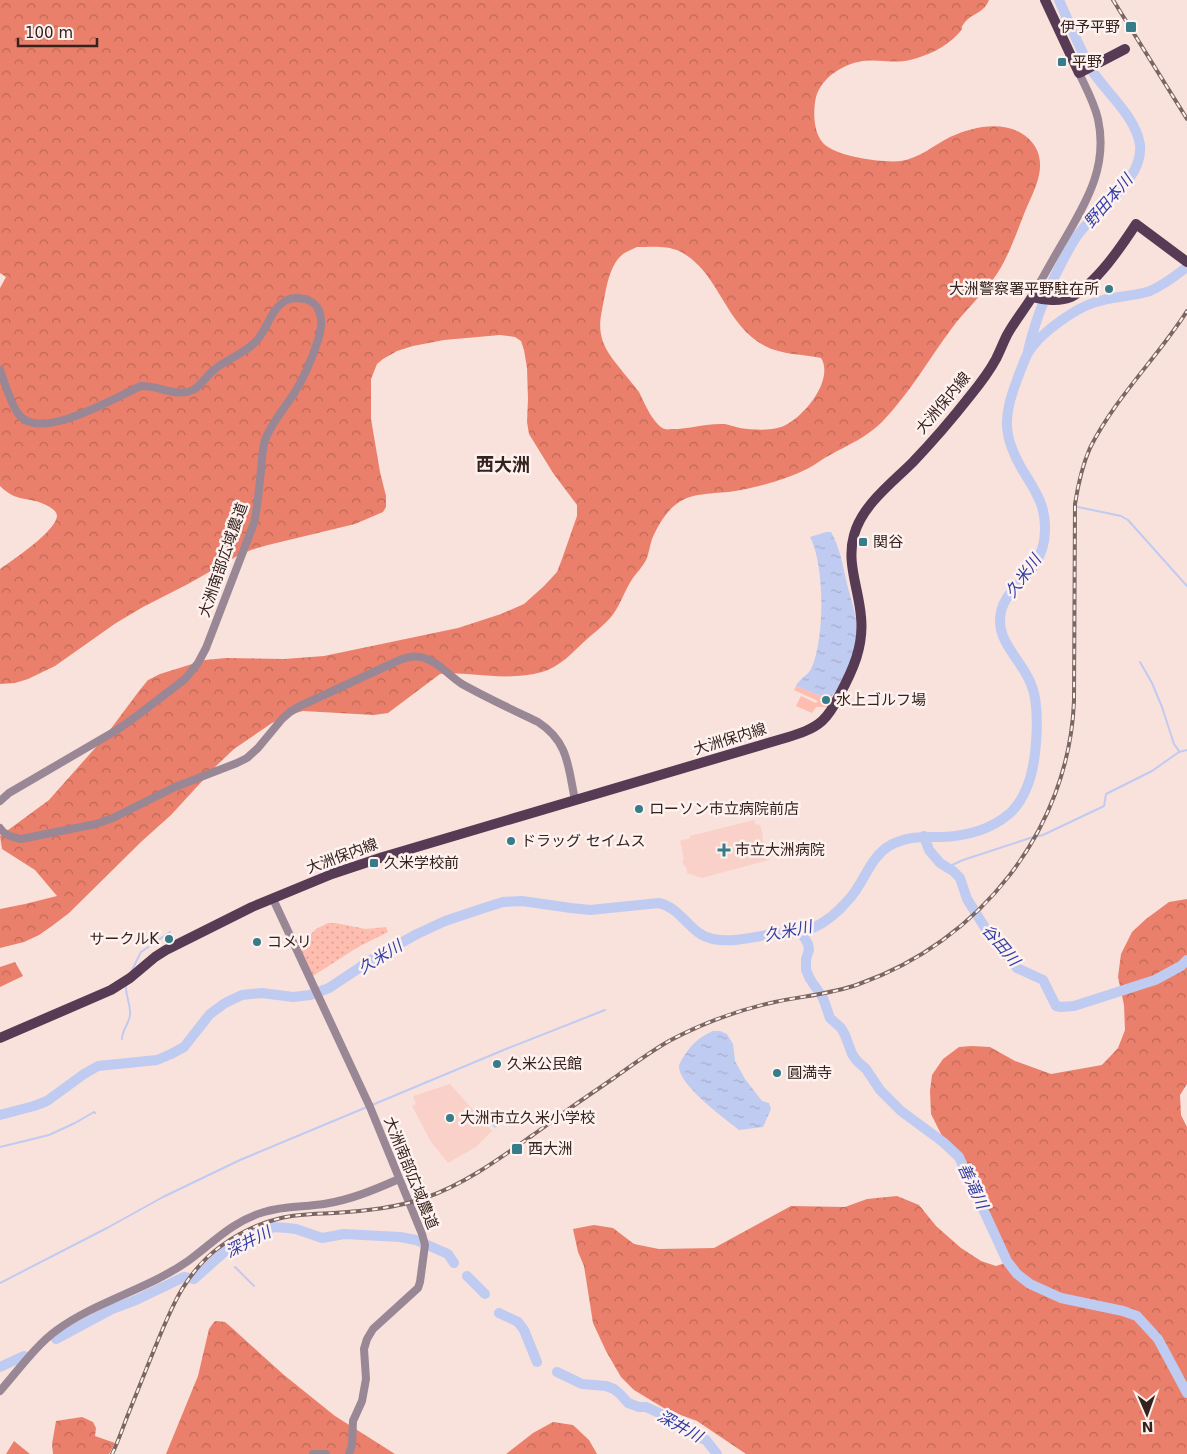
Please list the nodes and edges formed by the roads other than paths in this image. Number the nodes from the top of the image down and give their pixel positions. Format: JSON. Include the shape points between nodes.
{"nodes":[{"id":1,"x":1045,"y":0,"type":"edge"},
{"id":2,"x":1125,"y":49,"type":"dead end"},
{"id":3,"x":1081,"y":72,"type":"junction"},
{"id":4,"x":1186,"y":261,"type":"edge"},
{"id":5,"x":1035,"y":298,"type":"junction"},
{"id":6,"x":0,"y":370,"type":"edge"},
{"id":7,"x":575,"y":800,"type":"junction"},
{"id":8,"x":0,"y":801,"type":"edge"},
{"id":9,"x":0,"y":828,"type":"edge"},
{"id":10,"x":273,"y":899,"type":"junction"},
{"id":11,"x":0,"y":1038,"type":"edge"},
{"id":12,"x":399,"y":1180,"type":"junction"},
{"id":13,"x":0,"y":1391,"type":"edge"},
{"id":14,"x":313,"y":1454,"type":"edge"},
{"id":15,"x":326,"y":1454,"type":"edge"},
{"id":16,"x":349,"y":1454,"type":"edge"}],
"edges":[{"from":1,"to":3,"type":"main road"},
{"from":2,"to":3,"type":"main road"},
{"from":3,"to":5,"type":"street","via":[[1098,119],[1099,166],[1086,202]]},
{"from":4,"to":5,"type":"main road","via":[[1136,224],[1107,264],[1071,296]]},
{"from":5,"to":7,"type":"main road","name":"大洲保内線","via":[[969,397],[919,456],[874,500],[862,518],[854,535],[851,557],[861,615],[860,646],[850,676],[828,715],[802,732]]},
{"from":6,"to":8,"type":"street","name":"大洲南部広域農道","via":[[20,416],[35,424],[46,424],[70,418],[141,386],[151,385],[174,392],[193,390],[223,363],[251,346],[278,306],[288,299],[298,297],[310,301],[318,308],[321,317],[312,358],[265,442],[254,522],[198,663],[184,679],[118,730]]},
{"from":7,"to":9,"type":"street","via":[[563,749],[548,728],[472,690],[435,663],[416,656],[391,664],[300,706],[282,719],[247,758],[175,787],[113,818],[21,839],[11,837]]},
{"from":7,"to":10,"type":"main road","name":"大洲保内線","via":[[359,864]]},
{"from":10,"to":11,"type":"main road","name":"大洲保内線","via":[[166,950],[111,990]]},
{"from":10,"to":12,"type":"street","name":"大洲南部広域農道","via":[[370,1107]]},
{"from":12,"to":13,"type":"street","via":[[347,1200],[281,1208],[246,1219],[188,1261],[56,1330]]},
{"from":12,"to":16,"type":"street","name":"大洲南部広域農道","via":[[425,1244],[420,1282],[418,1288],[366,1338],[366,1379],[362,1401],[353,1421]]},
{"from":14,"to":15,"type":"street"}]}
